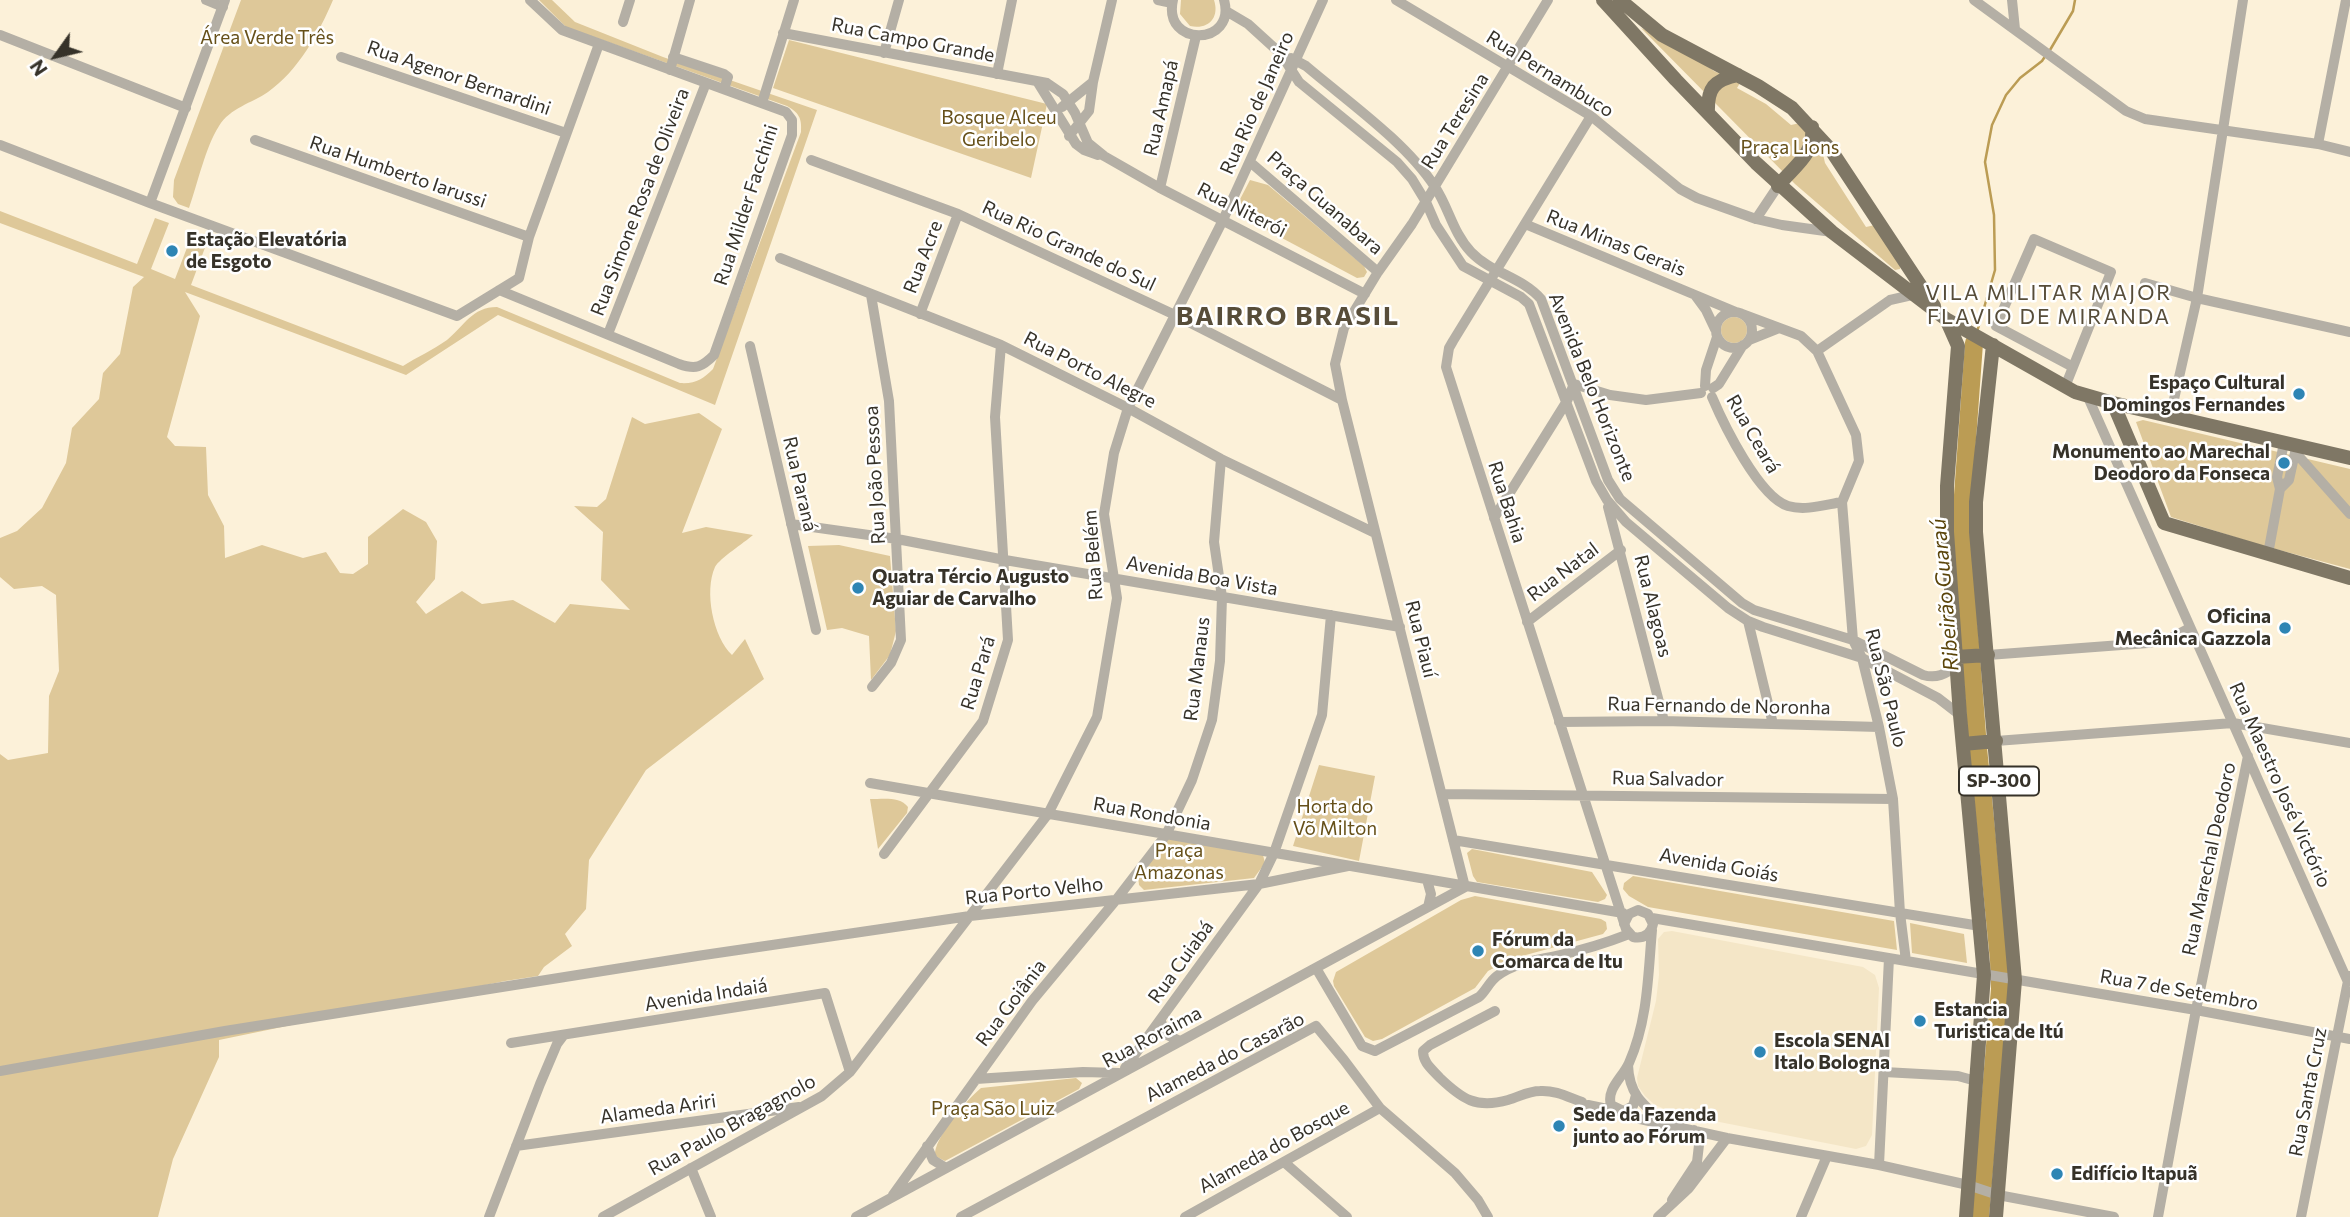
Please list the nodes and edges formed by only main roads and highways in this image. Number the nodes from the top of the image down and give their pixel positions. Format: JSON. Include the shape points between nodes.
{"nodes":[{"id":1,"x":1604,"y":0,"type":"edge"},
{"id":2,"x":1620,"y":0,"type":"edge"},
{"id":3,"x":1738,"y":75,"type":"junction"},
{"id":4,"x":1708,"y":113,"type":"junction"},
{"id":5,"x":1812,"y":127,"type":"junction"},
{"id":6,"x":1756,"y":163,"type":"junction"},
{"id":7,"x":1796,"y":164,"type":"junction"},
{"id":8,"x":1779,"y":186,"type":"junction"},
{"id":9,"x":1944,"y":318,"type":"junction"},
{"id":10,"x":1978,"y":337,"type":"junction"},
{"id":11,"x":1958,"y":346,"type":"junction"},
{"id":12,"x":2113,"y":403,"type":"junction"},
{"id":13,"x":2350,"y":458,"type":"edge"},
{"id":14,"x":2350,"y":578,"type":"edge"},
{"id":15,"x":1968,"y":658,"type":"junction"},
{"id":16,"x":1991,"y":741,"type":"junction"},
{"id":17,"x":1967,"y":743,"type":"junction"},
{"id":18,"x":1966,"y":1217,"type":"edge"},
{"id":19,"x":1996,"y":1217,"type":"edge"}],
"edges":[{"from":1,"to":4,"type":"main road"},
{"from":2,"to":3,"type":"main road","number":"SP-300","via":[[1662,35]]},
{"from":3,"to":4,"type":"main road","via":[[1721,80],[1712,89]]},
{"from":3,"to":5,"type":"main road","number":"SP-300","via":[[1792,108]]},
{"from":4,"to":6,"type":"main road"},
{"from":5,"to":7,"type":"main road","via":[[1812,146]]},
{"from":5,"to":9,"type":"main road","number":"SP-300"},
{"from":6,"to":7,"type":"main road"},
{"from":6,"to":8,"type":"main road"},
{"from":7,"to":8,"type":"main road"},
{"from":8,"to":9,"type":"main road"},
{"from":9,"to":10,"type":"main road"},
{"from":9,"to":11,"type":"main road","number":"SP-300"},
{"from":10,"to":11,"type":"main road","via":[[1960,338]]},
{"from":10,"to":12,"type":"main road","via":[[2065,387]]},
{"from":10,"to":15,"type":"main road","number":"SP-300","via":[[1976,517]]},
{"from":11,"to":15,"type":"main road","number":"SP-300","via":[[1946,509]]},
{"from":12,"to":13,"type":"main road"},
{"from":12,"to":14,"type":"main road","via":[[2164,523]]},
{"from":15,"to":16,"type":"main road","number":"SP-300"},
{"from":15,"to":17,"type":"main road","number":"SP-300","via":[[1960,715]]},
{"from":16,"to":17,"type":"main road"},
{"from":16,"to":19,"type":"main road","number":"SP-300","via":[[2012,979],[1994,1194]]},
{"from":17,"to":18,"type":"main road","number":"SP-300","via":[[1980,926],[1989,975]]}]}
